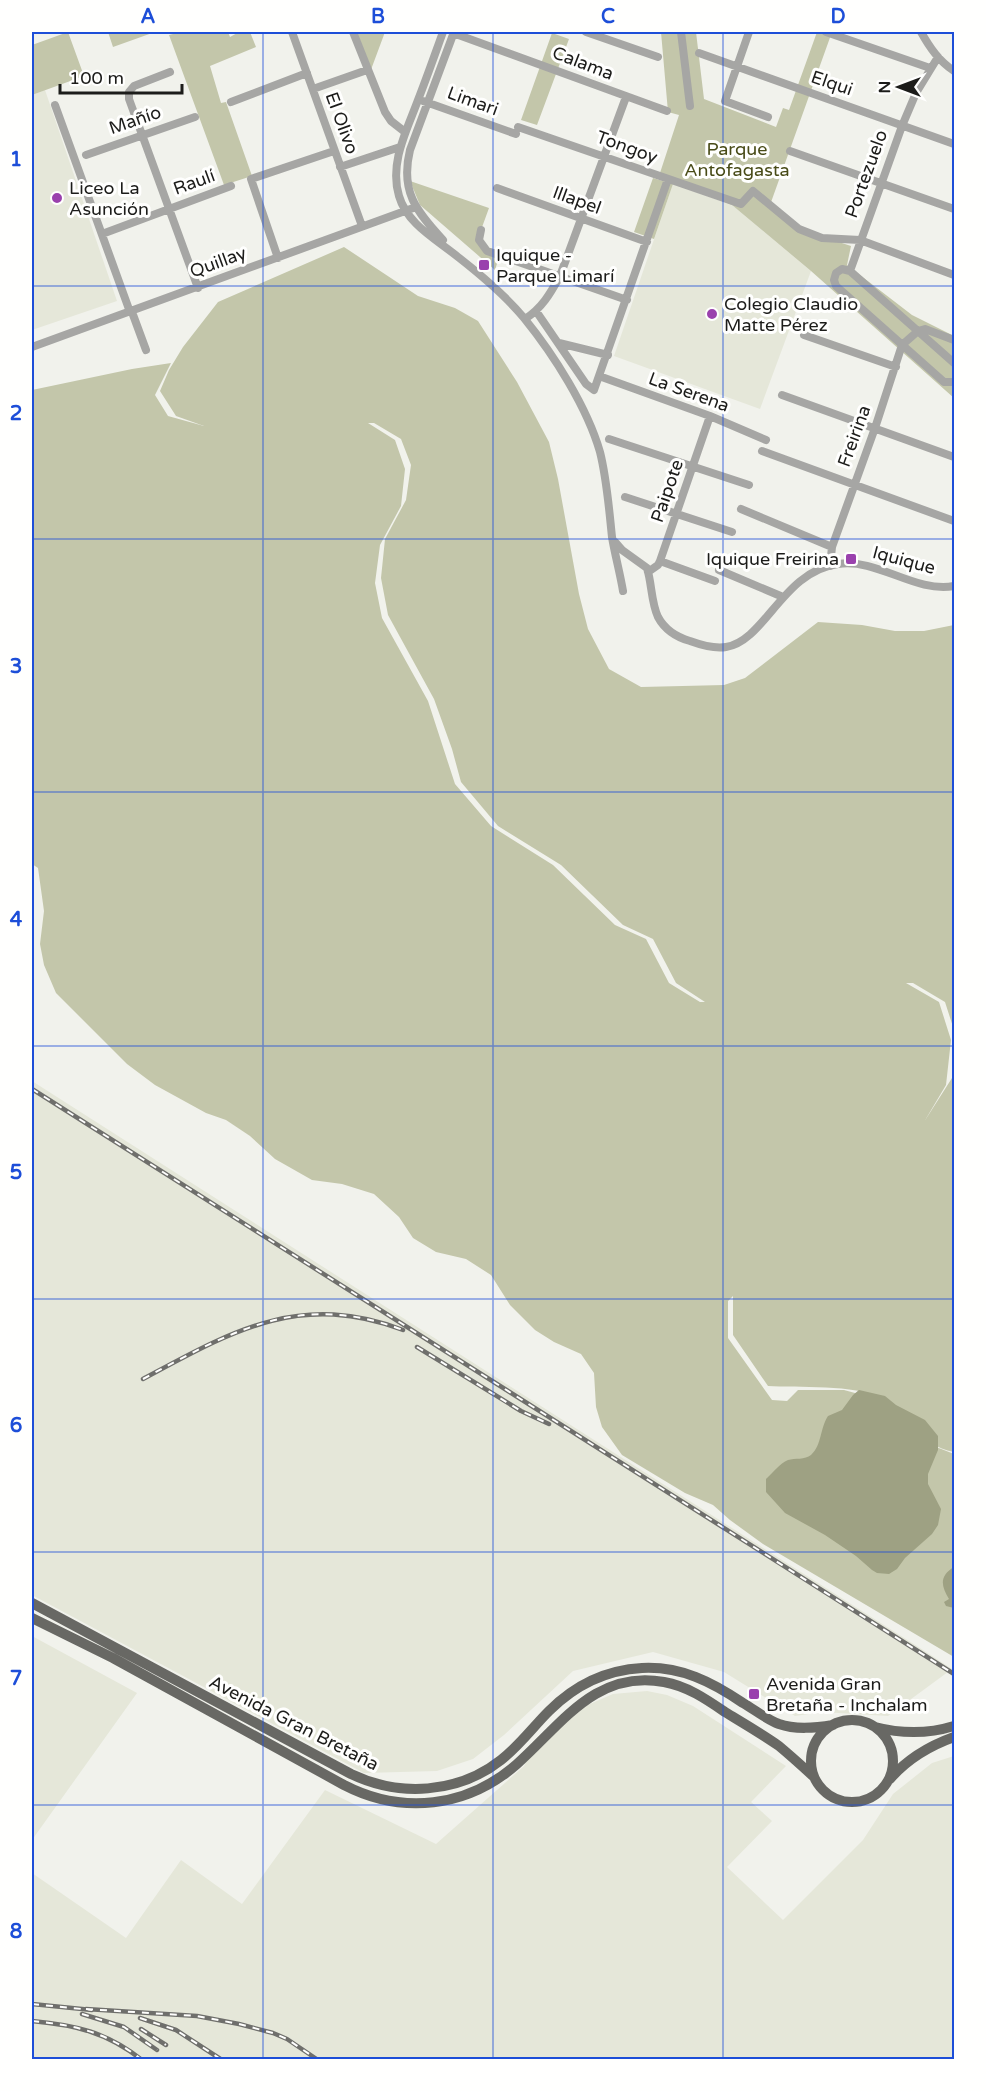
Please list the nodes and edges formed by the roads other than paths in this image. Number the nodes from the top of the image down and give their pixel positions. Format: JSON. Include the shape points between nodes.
{"nodes":[{"id":1,"x":292,"y":32,"type":"edge"},
{"id":2,"x":353,"y":32,"type":"edge"},
{"id":3,"x":443,"y":32,"type":"edge"},
{"id":4,"x":454,"y":32,"type":"edge"},
{"id":5,"x":586,"y":32,"type":"edge"},
{"id":6,"x":681,"y":32,"type":"edge"},
{"id":7,"x":749,"y":32,"type":"edge"},
{"id":8,"x":826,"y":32,"type":"edge"},
{"id":9,"x":921,"y":32,"type":"edge"},
{"id":10,"x":699,"y":53,"type":"dead end"},
{"id":11,"x":658,"y":57,"type":"dead end"},
{"id":12,"x":938,"y":57,"type":"junction"},
{"id":13,"x":736,"y":67,"type":"junction"},
{"id":14,"x":930,"y":68,"type":"junction"},
{"id":15,"x":367,"y":70,"type":"junction"},
{"id":16,"x":954,"y":71,"type":"edge"},
{"id":17,"x":170,"y":72,"type":"dead end"},
{"id":18,"x":307,"y":74,"type":"junction"},
{"id":19,"x":313,"y":89,"type":"junction"},
{"id":20,"x":626,"y":97,"type":"junction"},
{"id":21,"x":423,"y":101,"type":"junction"},
{"id":22,"x":231,"y":102,"type":"dead end"},
{"id":23,"x":54,"y":105,"type":"dead end"},
{"id":24,"x":690,"y":106,"type":"dead end"},
{"id":25,"x":667,"y":111,"type":"dead end"},
{"id":26,"x":195,"y":117,"type":"dead end"},
{"id":27,"x":768,"y":117,"type":"dead end"},
{"id":28,"x":902,"y":126,"type":"junction"},
{"id":29,"x":517,"y":130,"type":"joint"},
{"id":30,"x":405,"y":132,"type":"junction"},
{"id":31,"x":141,"y":135,"type":"junction"},
{"id":32,"x":954,"y":144,"type":"edge"},
{"id":33,"x":400,"y":147,"type":"junction"},
{"id":34,"x":334,"y":151,"type":"junction"},
{"id":35,"x":790,"y":151,"type":"dead end"},
{"id":36,"x":86,"y":155,"type":"dead end"},
{"id":37,"x":605,"y":156,"type":"junction"},
{"id":38,"x":340,"y":167,"type":"junction"},
{"id":39,"x":668,"y":179,"type":"junction"},
{"id":40,"x":880,"y":183,"type":"junction"},
{"id":41,"x":231,"y":186,"type":"dead end"},
{"id":42,"x":497,"y":188,"type":"dead end"},
{"id":43,"x":416,"y":207,"type":"junction"},
{"id":44,"x":169,"y":209,"type":"junction"},
{"id":45,"x":954,"y":209,"type":"edge"},
{"id":46,"x":405,"y":211,"type":"junction"},
{"id":47,"x":581,"y":219,"type":"junction"},
{"id":48,"x":362,"y":226,"type":"junction"},
{"id":49,"x":481,"y":230,"type":"dead end"},
{"id":50,"x":102,"y":234,"type":"junction"},
{"id":51,"x":860,"y":240,"type":"junction"},
{"id":52,"x":646,"y":242,"type":"junction"},
{"id":53,"x":278,"y":258,"type":"junction"},
{"id":54,"x":460,"y":258,"type":"junction"},
{"id":55,"x":850,"y":271,"type":"junction"},
{"id":56,"x":954,"y":275,"type":"edge"},
{"id":57,"x":560,"y":276,"type":"junction"},
{"id":58,"x":198,"y":288,"type":"junction"},
{"id":59,"x":627,"y":300,"type":"junction"},
{"id":60,"x":131,"y":312,"type":"junction"},
{"id":61,"x":536,"y":312,"type":"junction"},
{"id":62,"x":525,"y":320,"type":"junction"},
{"id":63,"x":921,"y":330,"type":"junction"},
{"id":64,"x":804,"y":335,"type":"dead end"},
{"id":65,"x":954,"y":340,"type":"edge"},
{"id":66,"x":559,"y":343,"type":"junction"},
{"id":67,"x":902,"y":345,"type":"junction"},
{"id":68,"x":32,"y":347,"type":"edge"},
{"id":69,"x":146,"y":350,"type":"dead end"},
{"id":70,"x":608,"y":355,"type":"junction"},
{"id":71,"x":954,"y":363,"type":"edge"},
{"id":72,"x":896,"y":367,"type":"junction"},
{"id":73,"x":599,"y":376,"type":"junction"},
{"id":74,"x":954,"y":382,"type":"edge"},
{"id":75,"x":782,"y":395,"type":"dead end"},
{"id":76,"x":710,"y":416,"type":"junction"},
{"id":77,"x":875,"y":428,"type":"junction"},
{"id":78,"x":609,"y":439,"type":"dead end"},
{"id":79,"x":766,"y":440,"type":"dead end"},
{"id":80,"x":762,"y":451,"type":"dead end"},
{"id":81,"x":954,"y":457,"type":"edge"},
{"id":82,"x":693,"y":467,"type":"junction"},
{"id":83,"x":855,"y":484,"type":"junction"},
{"id":84,"x":750,"y":485,"type":"dead end"},
{"id":85,"x":625,"y":497,"type":"dead end"},
{"id":86,"x":741,"y":510,"type":"dead end"},
{"id":87,"x":676,"y":515,"type":"junction"},
{"id":88,"x":954,"y":521,"type":"edge"},
{"id":89,"x":732,"y":532,"type":"dead end"},
{"id":90,"x":613,"y":540,"type":"junction"},
{"id":91,"x":832,"y":548,"type":"junction"},
{"id":92,"x":660,"y":561,"type":"junction"},
{"id":93,"x":830,"y":566,"type":"junction"},
{"id":94,"x":718,"y":570,"type":"dead end"},
{"id":95,"x":648,"y":572,"type":"junction"},
{"id":96,"x":715,"y":580,"type":"dead end"},
{"id":97,"x":954,"y":586,"type":"edge"},
{"id":98,"x":623,"y":591,"type":"dead end"},
{"id":99,"x":783,"y":597,"type":"junction"},
{"id":100,"x":32,"y":1603,"type":"edge"},
{"id":101,"x":32,"y":1618,"type":"edge"},
{"id":102,"x":833,"y":1725,"type":"junction"},
{"id":103,"x":954,"y":1726,"type":"edge"},
{"id":104,"x":874,"y":1727,"type":"junction"},
{"id":105,"x":954,"y":1737,"type":"edge"},
{"id":106,"x":813,"y":1776,"type":"junction"},
{"id":107,"x":887,"y":1782,"type":"junction"}],
"edges":[{"from":1,"to":18,"type":"street","name":"El Olivo"},
{"from":2,"to":15,"type":"street"},
{"from":3,"to":21,"type":"street"},
{"from":4,"to":20,"type":"street","name":"Calama"},
{"from":4,"to":21,"type":"street"},
{"from":5,"to":11,"type":"street"},
{"from":6,"to":24,"type":"street"},
{"from":7,"to":13,"type":"street"},
{"from":8,"to":14,"type":"street"},
{"from":9,"to":12,"type":"street"},
{"from":10,"to":13,"type":"street","name":"Elqui"},
{"from":12,"to":14,"type":"street","name":"Portezuelo"},
{"from":12,"to":16,"type":"street"},
{"from":13,"to":27,"type":"street","via":[[725,100]]},
{"from":13,"to":28,"type":"street","name":"Elqui"},
{"from":14,"to":28,"type":"street","name":"Portezuelo"},
{"from":15,"to":19,"type":"street"},
{"from":15,"to":30,"type":"street","via":[[387,116]]},
{"from":17,"to":31,"type":"street","via":[[136,84],[130,90],[130,103]]},
{"from":18,"to":19,"type":"street","name":"El Olivo"},
{"from":18,"to":22,"type":"street"},
{"from":19,"to":34,"type":"street","name":"El Olivo"},
{"from":20,"to":25,"type":"street","name":"Calama"},
{"from":20,"to":37,"type":"street"},
{"from":21,"to":29,"type":"street","name":"Limari"},
{"from":21,"to":30,"type":"street"},
{"from":21,"to":43,"type":"street","via":[[407,161],[408,188]]},
{"from":23,"to":50,"type":"street"},
{"from":26,"to":31,"type":"street","name":"Mañío"},
{"from":28,"to":32,"type":"street","name":"Elqui"},
{"from":28,"to":40,"type":"street","name":"Portezuelo"},
{"from":29,"to":37,"type":"street","name":"Tongoy"},
{"from":30,"to":33,"type":"street"},
{"from":31,"to":36,"type":"street","name":"Mañío"},
{"from":31,"to":44,"type":"street"},
{"from":33,"to":38,"type":"street"},
{"from":33,"to":46,"type":"street","via":[[396,181]]},
{"from":34,"to":38,"type":"street","name":"El Olivo"},
{"from":34,"to":53,"type":"street","via":[[251,179]]},
{"from":35,"to":40,"type":"street"},
{"from":37,"to":39,"type":"street","name":"Tongoy"},
{"from":37,"to":47,"type":"street"},
{"from":38,"to":48,"type":"street","name":"El Olivo"},
{"from":39,"to":51,"type":"street","name":"Tongoy","via":[[741,204],[753,191],[800,229],[822,237]]},
{"from":39,"to":52,"type":"street"},
{"from":40,"to":45,"type":"street"},
{"from":40,"to":51,"type":"street","name":"Portezuelo"},
{"from":41,"to":44,"type":"street","name":"Raulí"},
{"from":42,"to":47,"type":"street","name":"Illapel"},
{"from":43,"to":46,"type":"street","name":"Quillay"},
{"from":43,"to":54,"type":"street"},
{"from":44,"to":50,"type":"street","name":"Raulí"},
{"from":44,"to":58,"type":"street"},
{"from":46,"to":48,"type":"street","name":"Quillay"},
{"from":46,"to":54,"type":"street"},
{"from":47,"to":52,"type":"street","name":"Illapel"},
{"from":47,"to":57,"type":"street"},
{"from":48,"to":53,"type":"street","name":"Quillay"},
{"from":49,"to":57,"type":"street","via":[[479,240],[487,251]]},
{"from":50,"to":60,"type":"street"},
{"from":51,"to":55,"type":"street","name":"Portezuelo"},
{"from":51,"to":56,"type":"street"},
{"from":52,"to":59,"type":"street"},
{"from":53,"to":58,"type":"street","name":"Quillay"},
{"from":54,"to":62,"type":"street"},
{"from":55,"to":63,"type":"street"},
{"from":55,"to":67,"type":"street","via":[[836,273],[836,286]]},
{"from":57,"to":59,"type":"street"},
{"from":57,"to":61,"type":"street"},
{"from":58,"to":60,"type":"street","name":"Quillay"},
{"from":59,"to":70,"type":"street"},
{"from":60,"to":68,"type":"street","name":"Quillay"},
{"from":60,"to":69,"type":"street"},
{"from":61,"to":62,"type":"street"},
{"from":61,"to":66,"type":"street"},
{"from":62,"to":90,"type":"street","via":[[558,367],[593,434],[607,487]]},
{"from":63,"to":65,"type":"street"},
{"from":63,"to":67,"type":"street"},
{"from":63,"to":71,"type":"street"},
{"from":64,"to":72,"type":"street"},
{"from":66,"to":70,"type":"street"},
{"from":66,"to":73,"type":"street","via":[[590,388],[594,390]]},
{"from":67,"to":72,"type":"street","name":"Freirina"},
{"from":67,"to":74,"type":"street","via":[[944,382]]},
{"from":70,"to":73,"type":"street"},
{"from":72,"to":77,"type":"street","name":"Freirina"},
{"from":73,"to":76,"type":"street","name":"La Serena"},
{"from":75,"to":77,"type":"street"},
{"from":76,"to":79,"type":"street","name":"La Serena"},
{"from":76,"to":82,"type":"street","name":"Paipote"},
{"from":77,"to":81,"type":"street"},
{"from":77,"to":83,"type":"street","name":"Freirina"},
{"from":78,"to":82,"type":"street"},
{"from":80,"to":83,"type":"street"},
{"from":82,"to":84,"type":"street"},
{"from":82,"to":87,"type":"street","name":"Paipote"},
{"from":83,"to":88,"type":"street"},
{"from":83,"to":91,"type":"street","name":"Freirina"},
{"from":85,"to":87,"type":"street"},
{"from":86,"to":91,"type":"street"},
{"from":87,"to":89,"type":"street"},
{"from":87,"to":92,"type":"street","name":"Paipote"},
{"from":90,"to":95,"type":"street","via":[[645,565]]},
{"from":90,"to":98,"type":"street"},
{"from":91,"to":93,"type":"street","name":"Freirina"},
{"from":92,"to":95,"type":"street","name":"Paipote"},
{"from":92,"to":96,"type":"street"},
{"from":93,"to":97,"type":"street","name":"Iquique","via":[[854,564],[930,586]]},
{"from":93,"to":99,"type":"street","name":"Iquique","via":[[808,575]]},
{"from":94,"to":99,"type":"street"},
{"from":95,"to":99,"type":"street","name":"Iquique","via":[[658,617],[669,632],[713,647],[726,647],[748,635]]},
{"from":100,"to":102,"type":"main road","name":"Avenida Gran Bretaña","via":[[351,1773],[394,1788],[441,1787],[476,1776],[502,1759],[571,1693],[600,1677],[632,1669],[664,1669],[695,1676],[785,1725]]},
{"from":101,"to":106,"type":"main road","name":"Avenida Gran Bretaña","via":[[344,1785],[384,1800],[430,1804],[476,1791],[507,1772],[587,1699],[616,1685],[644,1681],[671,1683],[702,1697],[777,1745]]},
{"from":102,"to":104,"type":"main road","via":[[856,1720]]},
{"from":102,"to":106,"type":"main road","via":[[819,1736],[814,1747]]},
{"from":103,"to":104,"type":"main road","via":[[915,1732]]},
{"from":104,"to":107,"type":"main road","via":[[886,1739],[892,1755]]},
{"from":105,"to":107,"type":"main road","via":[[915,1756]]},
{"from":106,"to":107,"type":"main road","via":[[827,1794],[849,1802],[871,1797]]}]}
